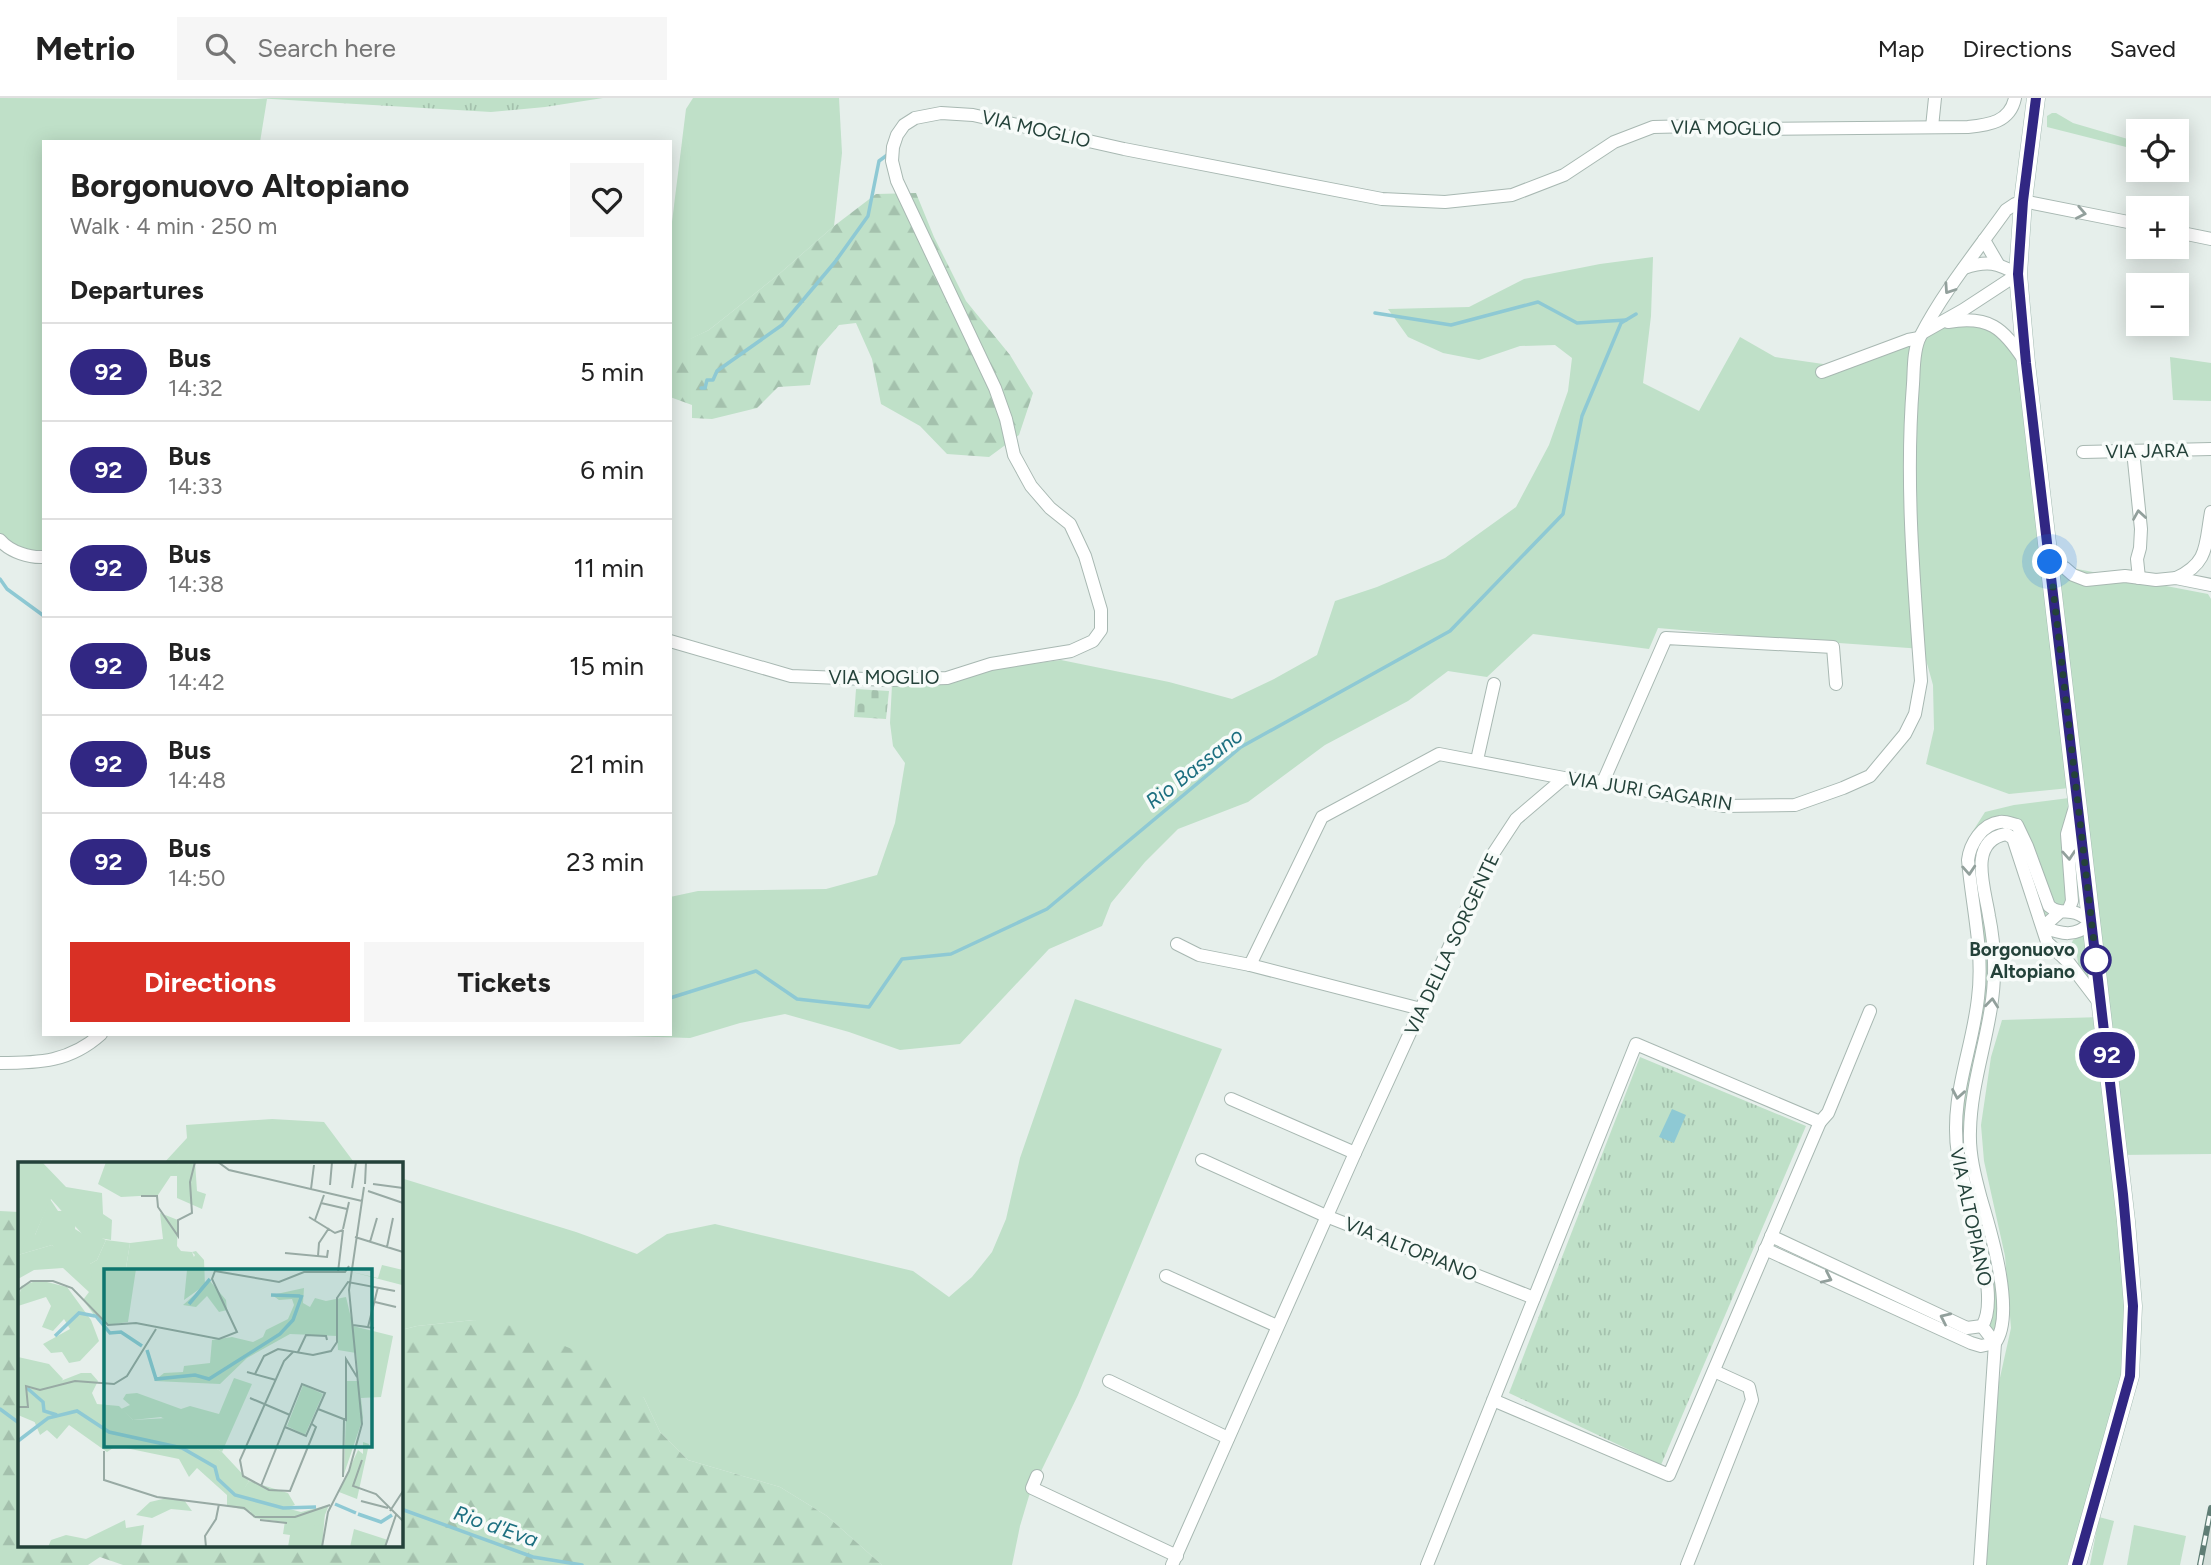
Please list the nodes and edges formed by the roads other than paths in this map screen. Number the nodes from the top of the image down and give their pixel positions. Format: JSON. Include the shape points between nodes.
{"nodes":[{"id":1,"x":1935,"y":98,"type":"edge"},
{"id":2,"x":2015,"y":98,"type":"edge"},
{"id":3,"x":2035,"y":98,"type":"edge"},
{"id":4,"x":1932,"y":127,"type":"junction"},
{"id":5,"x":2023,"y":201,"type":"junction"},
{"id":6,"x":2126,"y":222,"type":"edge"},
{"id":7,"x":2189,"y":234,"type":"edge"},
{"id":8,"x":2211,"y":239,"type":"edge"},
{"id":9,"x":1984,"y":240,"type":"junction"},
{"id":10,"x":1998,"y":264,"type":"junction"},
{"id":11,"x":1964,"y":268,"type":"junction"},
{"id":12,"x":2018,"y":274,"type":"junction"},
{"id":13,"x":1941,"y":323,"type":"junction"},
{"id":14,"x":1921,"y":335,"type":"junction"},
{"id":15,"x":2026,"y":363,"type":"junction"},
{"id":16,"x":1822,"y":372,"type":"dead end"},
{"id":17,"x":2211,"y":449,"type":"edge"},
{"id":18,"x":2133,"y":451,"type":"junction"},
{"id":19,"x":2083,"y":452,"type":"dead end"},
{"id":20,"x":2211,"y":513,"type":"edge"},
{"id":21,"x":0,"y":540,"type":"edge"},
{"id":22,"x":42,"y":556,"type":"edge"},
{"id":23,"x":2050,"y":562,"type":"junction"},
{"id":24,"x":2139,"y":578,"type":"junction"},
{"id":25,"x":2176,"y":578,"type":"junction"},
{"id":26,"x":2211,"y":585,"type":"edge"},
{"id":27,"x":672,"y":642,"type":"edge"},
{"id":28,"x":1494,"y":684,"type":"dead end"},
{"id":29,"x":1836,"y":684,"type":"dead end"},
{"id":30,"x":1477,"y":760,"type":"junction"},
{"id":31,"x":1564,"y":778,"type":"junction"},
{"id":32,"x":1603,"y":782,"type":"junction"},
{"id":33,"x":2078,"y":800,"type":"junction"},
{"id":34,"x":2064,"y":912,"type":"junction"},
{"id":35,"x":2091,"y":922,"type":"junction"},
{"id":36,"x":2043,"y":927,"type":"junction"},
{"id":37,"x":2070,"y":934,"type":"junction"},
{"id":38,"x":1177,"y":944,"type":"dead end"},
{"id":39,"x":2063,"y":958,"type":"junction"},
{"id":40,"x":1250,"y":965,"type":"junction"},
{"id":41,"x":2101,"y":1005,"type":"junction"},
{"id":42,"x":1421,"y":1009,"type":"junction"},
{"id":43,"x":1870,"y":1010,"type":"dead end"},
{"id":44,"x":98,"y":1036,"type":"edge"},
{"id":45,"x":0,"y":1063,"type":"edge"},
{"id":46,"x":1384,"y":1090,"type":"joint"},
{"id":47,"x":1231,"y":1100,"type":"dead end"},
{"id":48,"x":1820,"y":1122,"type":"junction"},
{"id":49,"x":1355,"y":1153,"type":"junction"},
{"id":50,"x":1202,"y":1160,"type":"dead end"},
{"id":51,"x":1326,"y":1216,"type":"junction"},
{"id":52,"x":1771,"y":1237,"type":"junction"},
{"id":53,"x":1765,"y":1249,"type":"junction"},
{"id":54,"x":1166,"y":1276,"type":"dead end"},
{"id":55,"x":1534,"y":1298,"type":"junction"},
{"id":56,"x":1277,"y":1326,"type":"junction"},
{"id":57,"x":1982,"y":1326,"type":"junction"},
{"id":58,"x":1995,"y":1343,"type":"junction"},
{"id":59,"x":1714,"y":1370,"type":"junction"},
{"id":60,"x":1109,"y":1381,"type":"dead end"},
{"id":61,"x":1493,"y":1400,"type":"junction"},
{"id":62,"x":1228,"y":1438,"type":"junction"},
{"id":63,"x":1037,"y":1476,"type":"dead end"},
{"id":64,"x":2089,"y":1525,"type":"junction"},
{"id":65,"x":1175,"y":1560,"type":"edge"},
{"id":66,"x":1427,"y":1565,"type":"edge"},
{"id":67,"x":1686,"y":1565,"type":"edge"},
{"id":68,"x":1980,"y":1565,"type":"edge"},
{"id":69,"x":2077,"y":1565,"type":"edge"},
{"id":70,"x":2086,"y":1565,"type":"edge"}],
"edges":[{"from":1,"to":4,"type":"street"},
{"from":2,"to":4,"type":"street","name":"VIA MOGLIO","via":[[2004,118],[1986,125]]},
{"from":3,"to":5,"type":"main road"},
{"from":4,"to":27,"type":"street","name":"VIA MOGLIO","via":[[1653,127],[1614,142],[1564,175],[1512,195],[1445,202],[1382,199],[973,115],[941,113],[915,118],[904,125],[893,147],[897,181],[995,388],[1014,455],[1031,486],[1070,524],[1080,546],[1101,610],[1101,630],[1093,641],[1071,651],[991,664],[947,678],[890,680],[791,676]]},
{"from":5,"to":6,"type":"street","one_way":true},
{"from":5,"to":9,"type":"street","name":"VIA JURI GAGARIN","via":[[2006,210]]},
{"from":5,"to":12,"type":"main road"},
{"from":7,"to":8,"type":"street"},
{"from":9,"to":10,"type":"street"},
{"from":9,"to":11,"type":"street","name":"VIA JURI GAGARIN"},
{"from":10,"to":11,"type":"street"},
{"from":10,"to":12,"type":"street"},
{"from":11,"to":14,"type":"street","name":"VIA JURI GAGARIN","one_way":true},
{"from":12,"to":13,"type":"street"},
{"from":12,"to":15,"type":"main road"},
{"from":13,"to":14,"type":"street"},
{"from":13,"to":15,"type":"street","via":[[1989,323],[2008,337]]},
{"from":14,"to":16,"type":"street"},
{"from":14,"to":32,"type":"street","name":"VIA JURI GAGARIN","via":[[1910,442],[1921,681],[1905,734],[1870,776],[1795,805],[1723,806]]},
{"from":15,"to":23,"type":"main road"},
{"from":17,"to":18,"type":"street","name":"VIA JARA"},
{"from":18,"to":19,"type":"street","name":"VIA JARA"},
{"from":24,"to":18,"type":"street","one_way":true,"via":[[2141,529]]},
{"from":20,"to":25,"type":"street","via":[[2199,562]]},
{"from":21,"to":22,"type":"street","via":[[33,558]]},
{"from":23,"to":24,"type":"street","via":[[2087,580]]},
{"from":23,"to":33,"type":"main road"},
{"from":24,"to":25,"type":"street"},
{"from":25,"to":26,"type":"street"},
{"from":28,"to":30,"type":"street"},
{"from":29,"to":32,"type":"street","via":[[1833,647],[1666,638]]},
{"from":30,"to":31,"type":"street","name":"VIA JURI GAGARIN"},
{"from":30,"to":40,"type":"street","name":"VIA JURI GAGARIN","via":[[1439,754],[1322,817]]},
{"from":31,"to":32,"type":"street","name":"VIA JURI GAGARIN"},
{"from":31,"to":42,"type":"street","name":"VIA DELLA SORGENTE","via":[[1516,819],[1489,860]]},
{"from":33,"to":34,"type":"street","one_way":true,"via":[[2067,834],[2072,901]]},
{"from":33,"to":35,"type":"main road"},
{"from":34,"to":35,"type":"street","name":"VIA ALTOPIANO"},
{"from":34,"to":36,"type":"street"},
{"from":34,"to":57,"type":"street","name":"VIA ALTOPIANO","one_way":true,"via":[[2049,906],[2017,825],[2001,821],[1974,840],[1968,860],[1980,963],[1979,997],[1958,1095],[1955,1137],[1982,1251],[1989,1304]]},
{"from":35,"to":37,"type":"street"},
{"from":35,"to":41,"type":"main road"},
{"from":36,"to":37,"type":"street"},
{"from":36,"to":39,"type":"street","name":"VIA ALTOPIANO","via":[[2047,942]]},
{"from":58,"to":36,"type":"street","name":"VIA ALTOPIANO","one_way":true,"via":[[2003,1325],[2001,1292],[1970,1132],[1994,994],[1982,860],[1988,844],[1998,835],[2013,838]]},
{"from":37,"to":39,"type":"street"},
{"from":38,"to":40,"type":"street","via":[[1199,955]]},
{"from":39,"to":41,"type":"street","name":"VIA ALTOPIANO"},
{"from":40,"to":42,"type":"street"},
{"from":41,"to":64,"type":"main road","via":[[2126,1221],[2133,1341],[2130,1376]]},
{"from":42,"to":46,"type":"street","name":"VIA DELLA SORGENTE"},
{"from":43,"to":48,"type":"street","via":[[1828,1113]]},
{"from":44,"to":45,"type":"street","via":[[64,1057],[38,1063]]},
{"from":46,"to":49,"type":"street","name":"VIA ALTOPIANO"},
{"from":47,"to":49,"type":"street"},
{"from":48,"to":52,"type":"street"},
{"from":48,"to":55,"type":"street","via":[[1636,1044]]},
{"from":49,"to":51,"type":"street","name":"VIA ALTOPIANO"},
{"from":50,"to":51,"type":"street","name":"VIA ALTOPIANO"},
{"from":51,"to":55,"type":"street","name":"VIA ALTOPIANO"},
{"from":51,"to":56,"type":"street","name":"VIA ALTOPIANO"},
{"from":52,"to":53,"type":"street"},
{"from":57,"to":52,"type":"street","one_way":true,"via":[[1967,1328]]},
{"from":53,"to":58,"type":"street","one_way":true,"via":[[1971,1343]]},
{"from":53,"to":59,"type":"street"},
{"from":54,"to":56,"type":"street"},
{"from":55,"to":61,"type":"street"},
{"from":56,"to":62,"type":"street","name":"VIA ALTOPIANO"},
{"from":57,"to":58,"type":"street"},
{"from":58,"to":68,"type":"street","name":"VIA ALTOPIANO"},
{"from":59,"to":61,"type":"street","via":[[1669,1475]]},
{"from":59,"to":67,"type":"street","via":[[1749,1387],[1752,1400]]},
{"from":60,"to":62,"type":"street"},
{"from":61,"to":66,"type":"street"},
{"from":62,"to":65,"type":"street","name":"VIA ALTOPIANO"},
{"from":63,"to":65,"type":"street","name":"VIA ALTOPIANO","via":[[1031,1488]]},
{"from":64,"to":69,"type":"main road"},
{"from":64,"to":70,"type":"street"}]}
